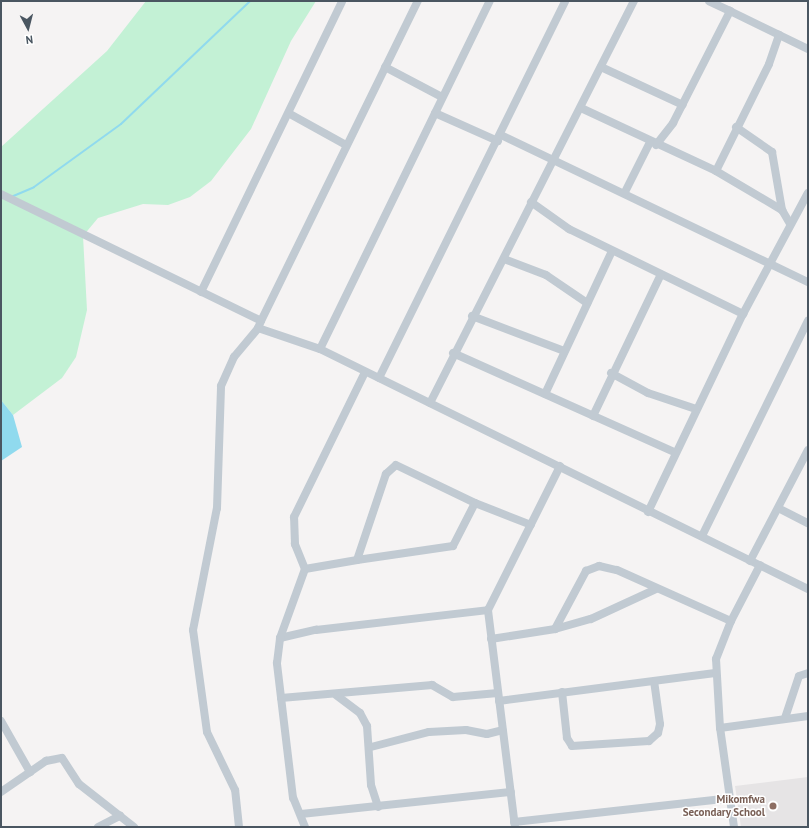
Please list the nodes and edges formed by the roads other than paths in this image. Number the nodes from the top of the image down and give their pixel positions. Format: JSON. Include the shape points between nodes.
{"nodes":[{"id":1,"x":342,"y":1,"type":"edge"},
{"id":2,"x":418,"y":1,"type":"edge"},
{"id":3,"x":490,"y":1,"type":"edge"},
{"id":4,"x":565,"y":1,"type":"edge"},
{"id":5,"x":634,"y":1,"type":"edge"},
{"id":6,"x":709,"y":1,"type":"edge"},
{"id":7,"x":730,"y":11,"type":"junction"},
{"id":8,"x":779,"y":35,"type":"junction"},
{"id":9,"x":808,"y":49,"type":"edge"},
{"id":10,"x":385,"y":67,"type":"junction"},
{"id":11,"x":601,"y":67,"type":"junction"},
{"id":12,"x":442,"y":97,"type":"junction"},
{"id":13,"x":683,"y":105,"type":"junction"},
{"id":14,"x":581,"y":108,"type":"junction"},
{"id":15,"x":435,"y":113,"type":"junction"},
{"id":16,"x":290,"y":114,"type":"junction"},
{"id":17,"x":736,"y":127,"type":"junction"},
{"id":18,"x":499,"y":138,"type":"junction"},
{"id":19,"x":653,"y":144,"type":"junction"},
{"id":20,"x":346,"y":145,"type":"junction"},
{"id":21,"x":556,"y":159,"type":"junction"},
{"id":22,"x":716,"y":171,"type":"junction"},
{"id":23,"x":625,"y":192,"type":"junction"},
{"id":24,"x":808,"y":193,"type":"edge"},
{"id":25,"x":1,"y":194,"type":"edge"},
{"id":26,"x":531,"y":202,"type":"junction"},
{"id":27,"x":782,"y":210,"type":"junction"},
{"id":28,"x":790,"y":224,"type":"junction"},
{"id":29,"x":612,"y":251,"type":"junction"},
{"id":30,"x":504,"y":259,"type":"junction"},
{"id":31,"x":770,"y":263,"type":"junction"},
{"id":32,"x":661,"y":274,"type":"junction"},
{"id":33,"x":808,"y":282,"type":"edge"},
{"id":34,"x":201,"y":292,"type":"junction"},
{"id":35,"x":587,"y":303,"type":"junction"},
{"id":36,"x":743,"y":314,"type":"junction"},
{"id":37,"x":472,"y":316,"type":"junction"},
{"id":38,"x":808,"y":321,"type":"edge"},
{"id":39,"x":259,"y":324,"type":"junction"},
{"id":40,"x":320,"y":349,"type":"junction"},
{"id":41,"x":564,"y":351,"type":"junction"},
{"id":42,"x":454,"y":353,"type":"junction"},
{"id":43,"x":365,"y":372,"type":"junction"},
{"id":44,"x":612,"y":373,"type":"junction"},
{"id":45,"x":379,"y":378,"type":"junction"},
{"id":46,"x":544,"y":394,"type":"junction"},
{"id":47,"x":430,"y":403,"type":"junction"},
{"id":48,"x":696,"y":409,"type":"junction"},
{"id":49,"x":593,"y":416,"type":"junction"},
{"id":50,"x":808,"y":450,"type":"edge"},
{"id":51,"x":674,"y":452,"type":"junction"},
{"id":52,"x":805,"y":463,"type":"edge"},
{"id":53,"x":560,"y":466,"type":"junction"},
{"id":54,"x":475,"y":503,"type":"junction"},
{"id":55,"x":780,"y":509,"type":"junction"},
{"id":56,"x":648,"y":512,"type":"junction"},
{"id":57,"x":808,"y":523,"type":"edge"},
{"id":58,"x":531,"y":525,"type":"junction"},
{"id":59,"x":702,"y":536,"type":"junction"},
{"id":60,"x":357,"y":560,"type":"junction"},
{"id":61,"x":750,"y":560,"type":"junction"},
{"id":62,"x":760,"y":565,"type":"junction"},
{"id":63,"x":305,"y":569,"type":"junction"},
{"id":64,"x":656,"y":589,"type":"junction"},
{"id":65,"x":808,"y":589,"type":"edge"},
{"id":66,"x":488,"y":610,"type":"junction"},
{"id":67,"x":731,"y":621,"type":"junction"},
{"id":68,"x":555,"y":629,"type":"junction"},
{"id":69,"x":280,"y":638,"type":"junction"},
{"id":70,"x":492,"y":639,"type":"junction"},
{"id":71,"x":716,"y":673,"type":"junction"},
{"id":72,"x":808,"y":673,"type":"edge"},
{"id":73,"x":654,"y":681,"type":"junction"},
{"id":74,"x":562,"y":692,"type":"junction"},
{"id":75,"x":336,"y":694,"type":"junction"},
{"id":76,"x":499,"y":697,"type":"junction"},
{"id":77,"x":281,"y":698,"type":"junction"},
{"id":78,"x":808,"y":716,"type":"edge"},
{"id":79,"x":785,"y":718,"type":"junction"},
{"id":80,"x":1,"y":721,"type":"edge"},
{"id":81,"x":720,"y":728,"type":"junction"},
{"id":82,"x":503,"y":730,"type":"junction"},
{"id":83,"x":371,"y":747,"type":"junction"},
{"id":84,"x":30,"y":772,"type":"junction"},
{"id":85,"x":1,"y":792,"type":"edge"},
{"id":86,"x":511,"y":792,"type":"junction"},
{"id":87,"x":730,"y":798,"type":"junction"},
{"id":88,"x":378,"y":807,"type":"junction"},
{"id":89,"x":301,"y":814,"type":"junction"},
{"id":90,"x":120,"y":816,"type":"junction"},
{"id":91,"x":515,"y":824,"type":"edge"},
{"id":92,"x":98,"y":827,"type":"edge"},
{"id":93,"x":134,"y":827,"type":"edge"},
{"id":94,"x":238,"y":827,"type":"edge"},
{"id":95,"x":305,"y":827,"type":"edge"},
{"id":96,"x":734,"y":827,"type":"edge"}],
"edges":[{"from":1,"to":16,"type":"street"},
{"from":2,"to":10,"type":"street"},
{"from":3,"to":12,"type":"street"},
{"from":4,"to":18,"type":"street"},
{"from":5,"to":11,"type":"street"},
{"from":6,"to":7,"type":"street"},
{"from":7,"to":8,"type":"street"},
{"from":7,"to":13,"type":"street"},
{"from":8,"to":9,"type":"street"},
{"from":8,"to":17,"type":"street","via":[[769,64]]},
{"from":10,"to":12,"type":"street"},
{"from":10,"to":20,"type":"street"},
{"from":11,"to":13,"type":"street"},
{"from":11,"to":14,"type":"street"},
{"from":12,"to":15,"type":"street"},
{"from":13,"to":19,"type":"street"},
{"from":14,"to":19,"type":"street"},
{"from":14,"to":21,"type":"street"},
{"from":15,"to":18,"type":"street"},
{"from":15,"to":40,"type":"street"},
{"from":16,"to":20,"type":"street"},
{"from":16,"to":34,"type":"street"},
{"from":17,"to":22,"type":"street"},
{"from":17,"to":27,"type":"street","via":[[772,152]]},
{"from":18,"to":21,"type":"street"},
{"from":18,"to":45,"type":"street"},
{"from":19,"to":22,"type":"street"},
{"from":19,"to":23,"type":"street"},
{"from":20,"to":39,"type":"street"},
{"from":21,"to":23,"type":"street"},
{"from":21,"to":26,"type":"street"},
{"from":22,"to":27,"type":"street"},
{"from":23,"to":31,"type":"street"},
{"from":24,"to":28,"type":"street"},
{"from":25,"to":34,"type":"street"},
{"from":26,"to":29,"type":"street","via":[[568,229]]},
{"from":26,"to":30,"type":"street"},
{"from":27,"to":28,"type":"street"},
{"from":28,"to":31,"type":"street"},
{"from":29,"to":32,"type":"street"},
{"from":29,"to":35,"type":"street"},
{"from":30,"to":35,"type":"street","via":[[546,276]]},
{"from":30,"to":37,"type":"street"},
{"from":31,"to":33,"type":"street"},
{"from":31,"to":36,"type":"street"},
{"from":32,"to":36,"type":"street"},
{"from":32,"to":44,"type":"street"},
{"from":34,"to":39,"type":"street"},
{"from":35,"to":41,"type":"street"},
{"from":36,"to":48,"type":"street"},
{"from":37,"to":41,"type":"street"},
{"from":37,"to":42,"type":"street"},
{"from":38,"to":59,"type":"street"},
{"from":39,"to":40,"type":"street"},
{"from":39,"to":94,"type":"street","via":[[234,357],[221,386],[217,508],[194,630],[207,732],[235,790]]},
{"from":40,"to":43,"type":"street"},
{"from":41,"to":46,"type":"street"},
{"from":42,"to":46,"type":"street"},
{"from":42,"to":47,"type":"street"},
{"from":43,"to":45,"type":"street"},
{"from":43,"to":63,"type":"street","via":[[294,517],[295,544]]},
{"from":44,"to":48,"type":"street","via":[[648,393]]},
{"from":44,"to":49,"type":"street"},
{"from":45,"to":47,"type":"street"},
{"from":46,"to":49,"type":"street"},
{"from":47,"to":53,"type":"street"},
{"from":48,"to":51,"type":"street"},
{"from":49,"to":51,"type":"street"},
{"from":50,"to":52,"type":"street"},
{"from":51,"to":56,"type":"street"},
{"from":52,"to":55,"type":"street"},
{"from":53,"to":56,"type":"street"},
{"from":53,"to":58,"type":"street"},
{"from":54,"to":58,"type":"street"},
{"from":54,"to":60,"type":"street","via":[[453,546]]},
{"from":54,"to":60,"type":"street","via":[[393,466],[386,474]]},
{"from":55,"to":57,"type":"street"},
{"from":55,"to":61,"type":"street"},
{"from":56,"to":59,"type":"street"},
{"from":58,"to":66,"type":"street"},
{"from":59,"to":61,"type":"street"},
{"from":60,"to":63,"type":"street"},
{"from":61,"to":62,"type":"street"},
{"from":62,"to":65,"type":"street"},
{"from":62,"to":67,"type":"street"},
{"from":63,"to":69,"type":"street"},
{"from":64,"to":67,"type":"street"},
{"from":64,"to":68,"type":"street","via":[[591,620]]},
{"from":64,"to":68,"type":"street","via":[[617,570],[590,567]]},
{"from":66,"to":69,"type":"street","via":[[316,630]]},
{"from":66,"to":70,"type":"street"},
{"from":67,"to":71,"type":"street","via":[[720,644]]},
{"from":68,"to":70,"type":"street"},
{"from":69,"to":77,"type":"street","via":[[277,663]]},
{"from":70,"to":76,"type":"street"},
{"from":71,"to":73,"type":"street"},
{"from":71,"to":81,"type":"street"},
{"from":72,"to":79,"type":"street","via":[[799,676]]},
{"from":73,"to":74,"type":"street"},
{"from":73,"to":74,"type":"street","via":[[660,724],[658,733],[649,741],[572,746],[567,738]]},
{"from":74,"to":76,"type":"street"},
{"from":75,"to":76,"type":"street","via":[[364,689],[432,684],[453,697]]},
{"from":75,"to":77,"type":"street"},
{"from":75,"to":83,"type":"street","via":[[360,713]]},
{"from":76,"to":82,"type":"street"},
{"from":77,"to":89,"type":"street","via":[[293,798]]},
{"from":78,"to":79,"type":"street"},
{"from":79,"to":81,"type":"street"},
{"from":80,"to":84,"type":"street"},
{"from":81,"to":87,"type":"street"},
{"from":82,"to":83,"type":"street","via":[[487,734],[466,730],[429,732]]},
{"from":82,"to":86,"type":"street"},
{"from":83,"to":88,"type":"street","via":[[371,785]]},
{"from":84,"to":85,"type":"street"},
{"from":84,"to":90,"type":"street","via":[[52,758],[62,758],[79,784]]},
{"from":86,"to":88,"type":"street"},
{"from":86,"to":91,"type":"street"},
{"from":87,"to":91,"type":"street"},
{"from":87,"to":96,"type":"street"},
{"from":88,"to":89,"type":"street"},
{"from":89,"to":95,"type":"street"},
{"from":90,"to":92,"type":"street"},
{"from":90,"to":93,"type":"street"}]}
